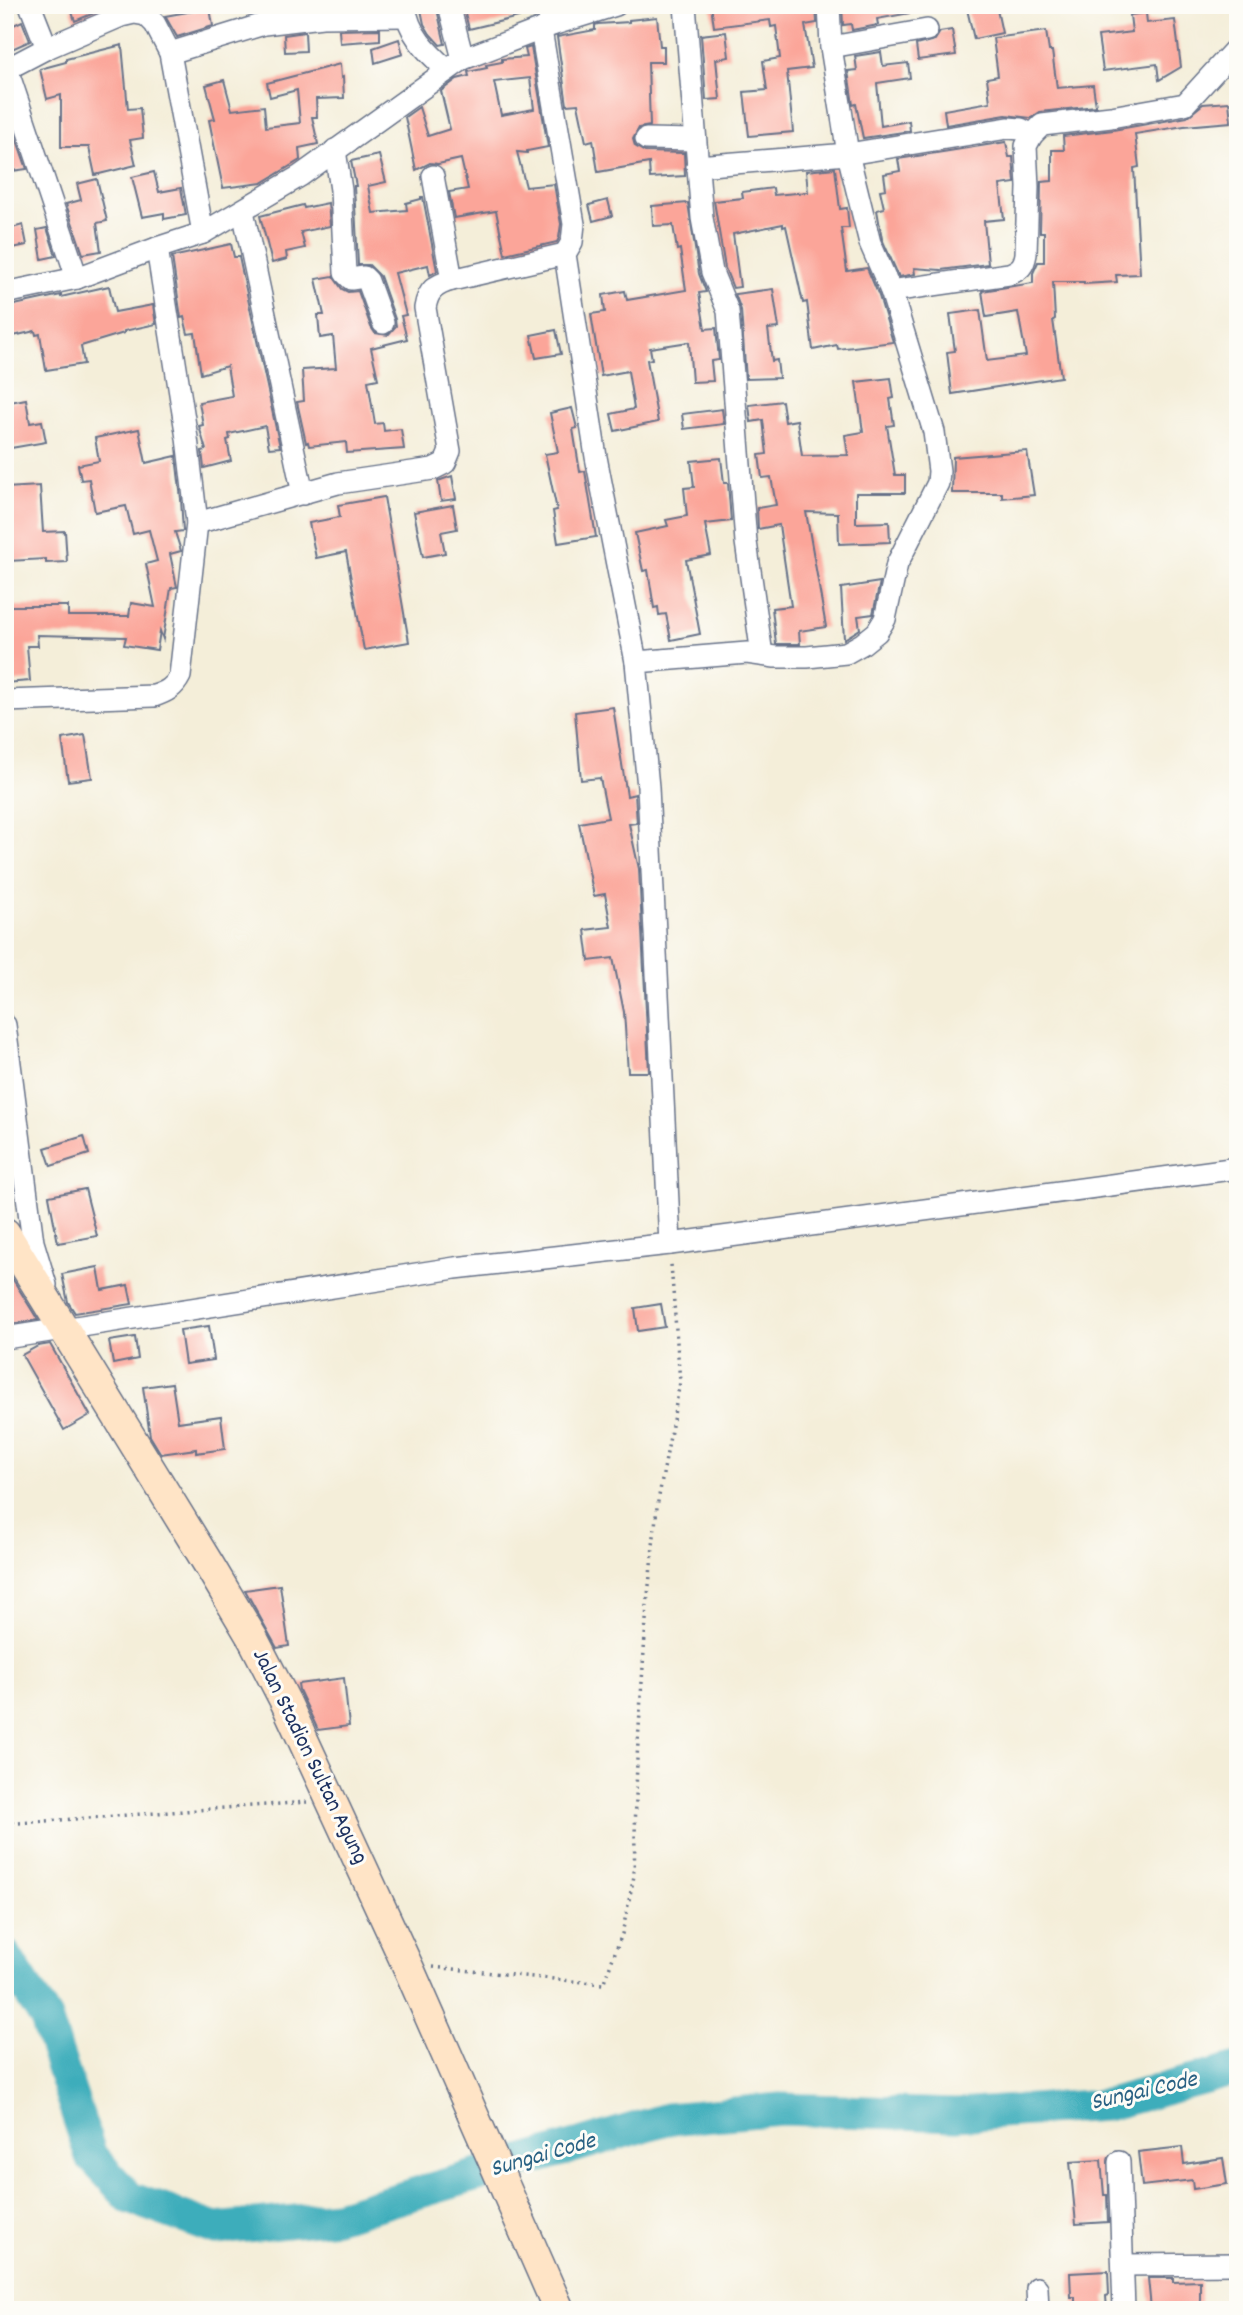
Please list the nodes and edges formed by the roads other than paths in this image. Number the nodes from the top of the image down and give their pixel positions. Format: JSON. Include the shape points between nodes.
{"nodes":[{"id":1,"x":30,"y":5,"type":"edge"},
{"id":2,"x":449,"y":5,"type":"edge"},
{"id":3,"x":616,"y":5,"type":"edge"},
{"id":4,"x":685,"y":5,"type":"edge"},
{"id":5,"x":829,"y":5,"type":"edge"},
{"id":6,"x":321,"y":11,"type":"edge"},
{"id":7,"x":406,"y":11,"type":"edge"},
{"id":8,"x":546,"y":20,"type":"edge"},
{"id":9,"x":927,"y":30,"type":"dead end"},
{"id":10,"x":1238,"y":46,"type":"edge"},
{"id":11,"x":831,"y":47,"type":"junction"},
{"id":12,"x":47,"y":48,"type":"junction"},
{"id":13,"x":170,"y":53,"type":"junction"},
{"id":14,"x":455,"y":64,"type":"junction"},
{"id":15,"x":6,"y":69,"type":"edge"},
{"id":16,"x":1032,"y":135,"type":"junction"},
{"id":17,"x":646,"y":139,"type":"dead end"},
{"id":18,"x":695,"y":140,"type":"junction"},
{"id":19,"x":335,"y":150,"type":"junction"},
{"id":20,"x":848,"y":154,"type":"junction"},
{"id":21,"x":697,"y":166,"type":"junction"},
{"id":22,"x":433,"y":176,"type":"dead end"},
{"id":23,"x":243,"y":211,"type":"junction"},
{"id":24,"x":203,"y":233,"type":"junction"},
{"id":25,"x":157,"y":248,"type":"junction"},
{"id":26,"x":565,"y":254,"type":"junction"},
{"id":27,"x":76,"y":278,"type":"junction"},
{"id":28,"x":453,"y":280,"type":"junction"},
{"id":29,"x":891,"y":291,"type":"junction"},
{"id":30,"x":5,"y":293,"type":"edge"},
{"id":31,"x":383,"y":323,"type":"dead end"},
{"id":32,"x":303,"y":494,"type":"junction"},
{"id":33,"x":197,"y":523,"type":"junction"},
{"id":34,"x":762,"y":654,"type":"junction"},
{"id":35,"x":636,"y":662,"type":"junction"},
{"id":36,"x":5,"y":701,"type":"edge"},
{"id":37,"x":5,"y":1024,"type":"edge"},
{"id":38,"x":1238,"y":1168,"type":"edge"},
{"id":39,"x":5,"y":1233,"type":"edge"},
{"id":40,"x":670,"y":1244,"type":"junction"},
{"id":41,"x":59,"y":1322,"type":"junction"},
{"id":42,"x":5,"y":1338,"type":"edge"},
{"id":43,"x":1119,"y":2162,"type":"dead end"},
{"id":44,"x":1238,"y":2264,"type":"edge"},
{"id":45,"x":1123,"y":2265,"type":"junction"},
{"id":46,"x":1037,"y":2288,"type":"dead end"},
{"id":47,"x":559,"y":2310,"type":"edge"},
{"id":48,"x":1038,"y":2310,"type":"edge"},
{"id":49,"x":1124,"y":2310,"type":"edge"}],
"edges":[{"from":1,"to":12,"type":"street"},
{"from":2,"to":14,"type":"street"},
{"from":3,"to":8,"type":"street"},
{"from":4,"to":18,"type":"street"},
{"from":5,"to":11,"type":"street"},
{"from":6,"to":7,"type":"street"},
{"from":6,"to":13,"type":"street"},
{"from":7,"to":14,"type":"street","via":[[415,37],[426,51]]},
{"from":8,"to":14,"type":"street"},
{"from":8,"to":26,"type":"street","via":[[574,224]]},
{"from":9,"to":11,"type":"street"},
{"from":10,"to":16,"type":"street","via":[[1185,104],[1042,125]]},
{"from":11,"to":20,"type":"street"},
{"from":12,"to":13,"type":"street","via":[[134,13],[146,15],[155,24]]},
{"from":12,"to":15,"type":"street"},
{"from":13,"to":24,"type":"street"},
{"from":14,"to":19,"type":"street"},
{"from":15,"to":27,"type":"street"},
{"from":16,"to":20,"type":"street","via":[[1007,128]]},
{"from":16,"to":29,"type":"street","via":[[1027,146],[1024,264],[1018,271]]},
{"from":17,"to":18,"type":"street"},
{"from":18,"to":21,"type":"street"},
{"from":19,"to":23,"type":"street"},
{"from":19,"to":31,"type":"street","via":[[345,273],[351,279],[363,276],[368,281]]},
{"from":20,"to":21,"type":"street"},
{"from":20,"to":29,"type":"street","via":[[870,243]]},
{"from":21,"to":34,"type":"street","via":[[712,272],[728,311],[746,542]]},
{"from":22,"to":28,"type":"street"},
{"from":23,"to":24,"type":"street"},
{"from":23,"to":32,"type":"street"},
{"from":24,"to":25,"type":"street"},
{"from":25,"to":27,"type":"street"},
{"from":25,"to":33,"type":"street"},
{"from":26,"to":28,"type":"street"},
{"from":26,"to":35,"type":"street","via":[[596,457]]},
{"from":27,"to":30,"type":"street"},
{"from":28,"to":32,"type":"street","via":[[438,284],[427,294],[425,308],[450,452],[445,463],[433,470],[338,483]]},
{"from":29,"to":34,"type":"street","via":[[934,432],[938,483],[897,564],[886,619],[877,632],[846,653],[807,657]]},
{"from":32,"to":33,"type":"street"},
{"from":33,"to":36,"type":"street","via":[[176,685],[154,696]]},
{"from":34,"to":35,"type":"street"},
{"from":35,"to":40,"type":"street","via":[[648,787]]},
{"from":37,"to":41,"type":"street","via":[[33,1242]]},
{"from":38,"to":40,"type":"street"},
{"from":39,"to":41,"type":"main road","name":"Jalan Stadion Sultan Agung"},
{"from":40,"to":41,"type":"street"},
{"from":41,"to":42,"type":"street"},
{"from":41,"to":47,"type":"main road","name":"Jalan Stadion Sultan Agung","via":[[253,1639],[409,1969]]},
{"from":43,"to":45,"type":"street"},
{"from":44,"to":45,"type":"street"},
{"from":45,"to":49,"type":"street"},
{"from":46,"to":48,"type":"street"}]}
